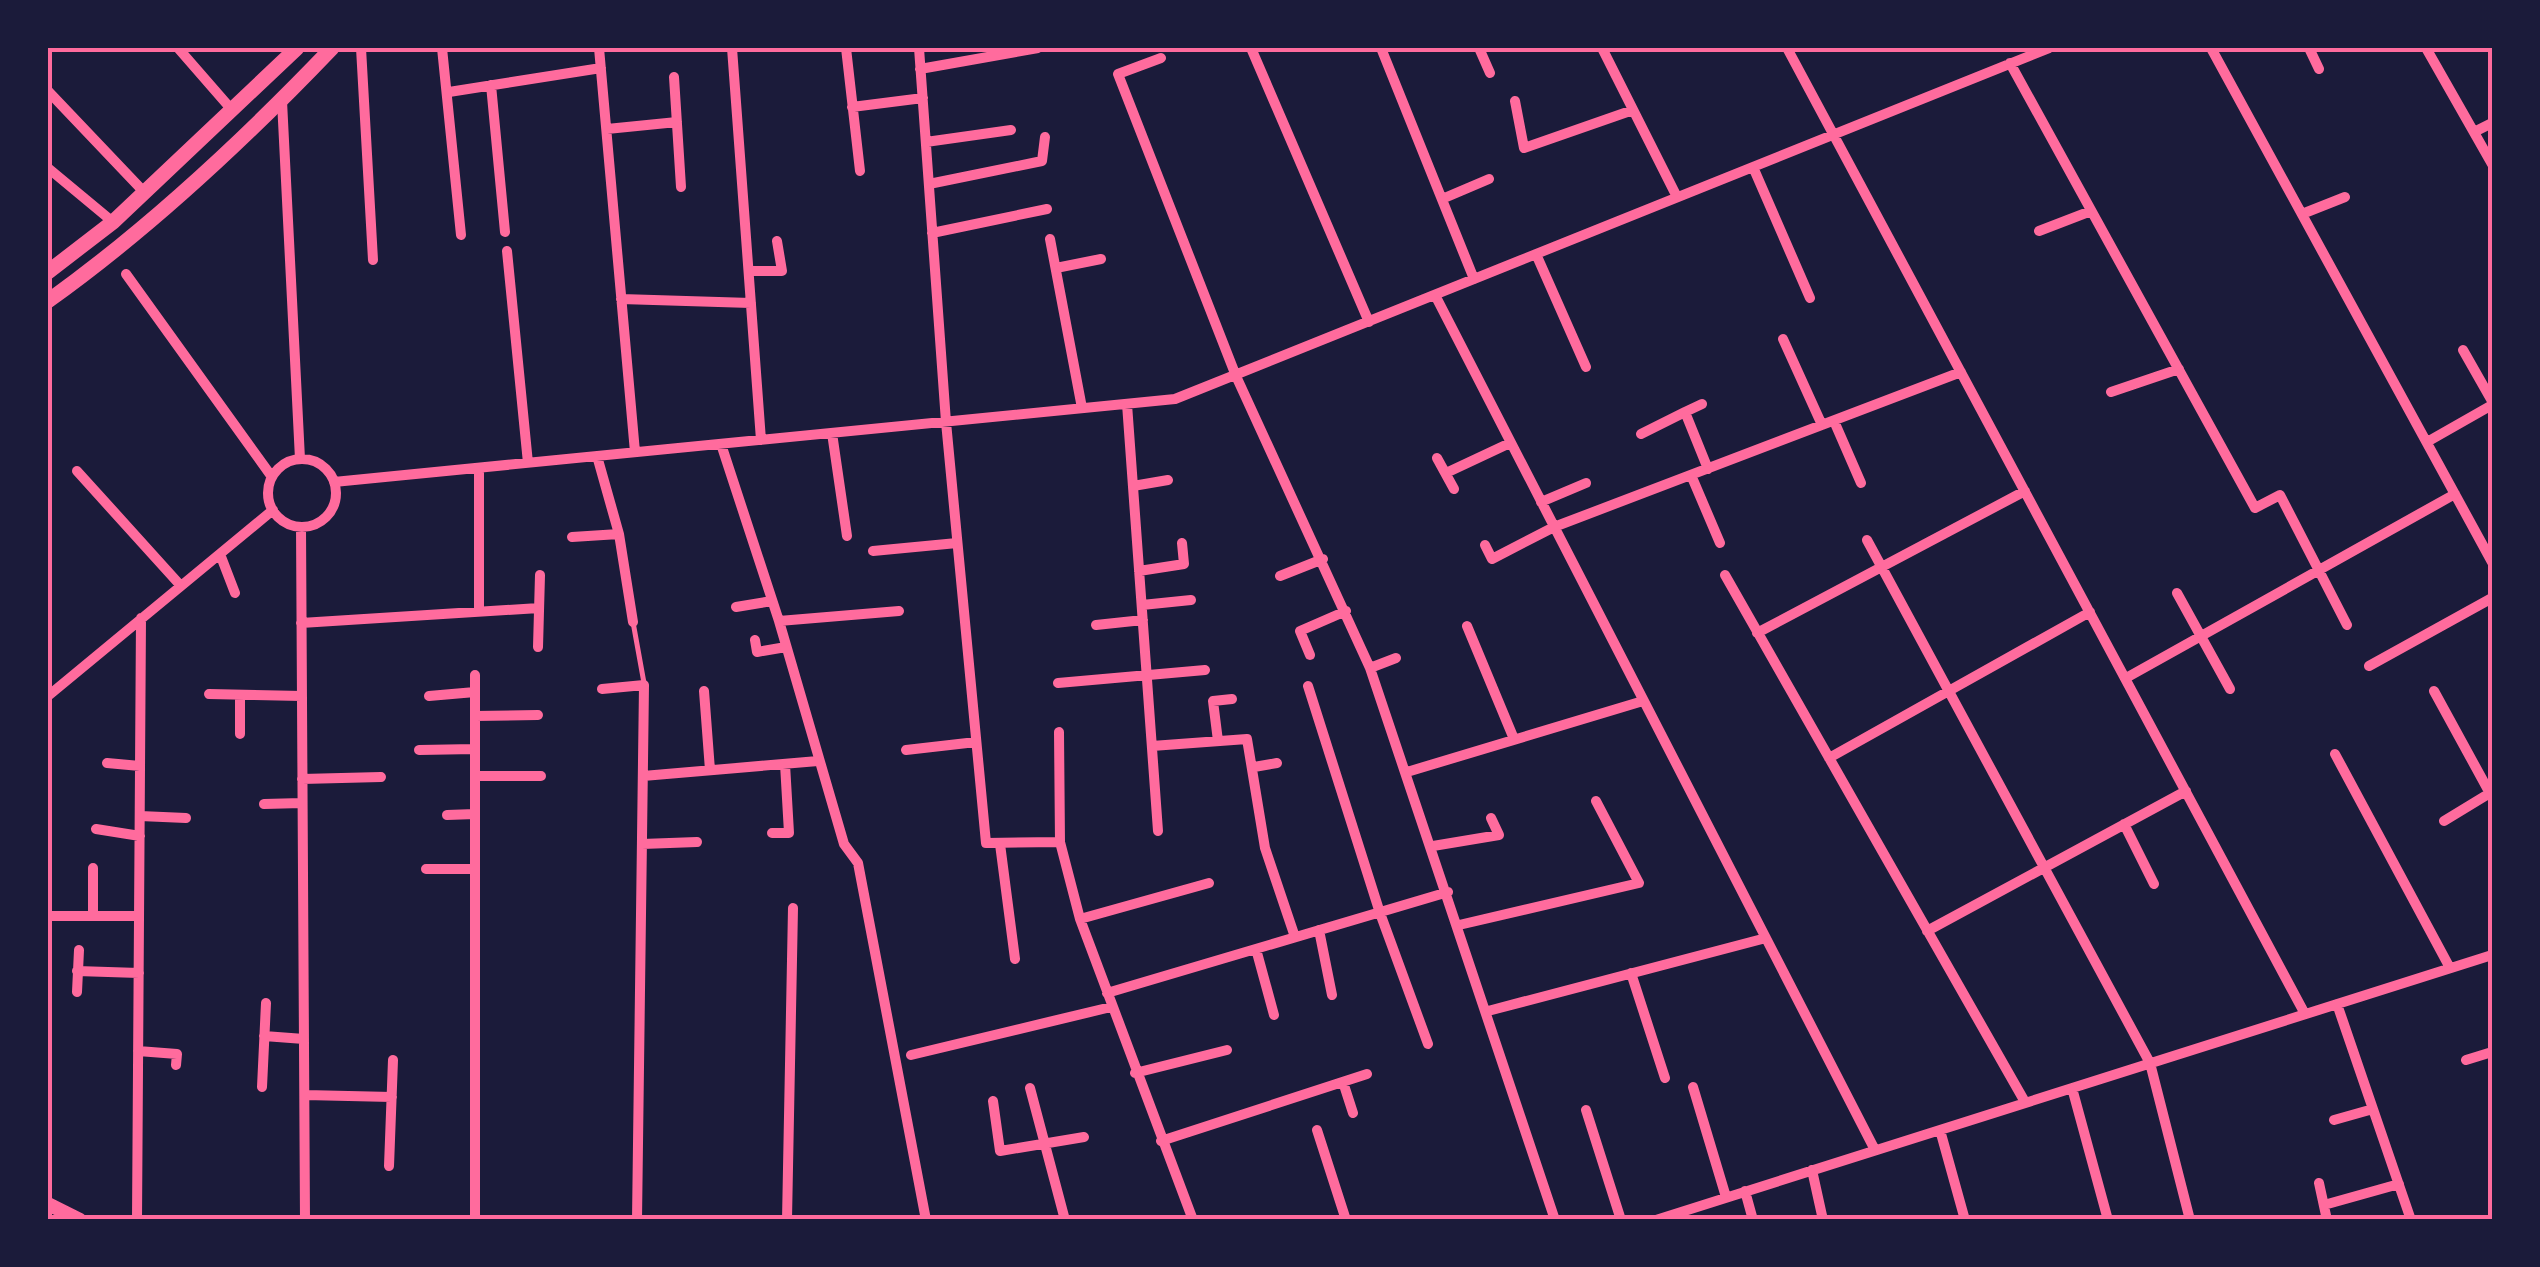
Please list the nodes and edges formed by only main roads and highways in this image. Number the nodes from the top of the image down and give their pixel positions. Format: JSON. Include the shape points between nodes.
{"nodes":[{"id":1,"x":297,"y":48,"type":"edge"},
{"id":2,"x":332,"y":48,"type":"edge"},
{"id":3,"x":230,"y":113,"type":"junction"},
{"id":4,"x":243,"y":133,"type":"junction"},
{"id":5,"x":113,"y":222,"type":"junction"},
{"id":6,"x":132,"y":238,"type":"junction"},
{"id":7,"x":48,"y":272,"type":"edge"},
{"id":8,"x":48,"y":302,"type":"edge"},
{"id":9,"x":48,"y":1204,"type":"edge"},
{"id":10,"x":72,"y":1218,"type":"edge"}],
"edges":[{"from":1,"to":3,"type":"main road"},
{"from":2,"to":4,"type":"main road"},
{"from":3,"to":4,"type":"main road"},
{"from":3,"to":5,"type":"main road"},
{"from":4,"to":6,"type":"main road"},
{"from":5,"to":6,"type":"main road"},
{"from":5,"to":7,"type":"main road"},
{"from":6,"to":8,"type":"main road"},
{"from":9,"to":10,"type":"main road"}]}
